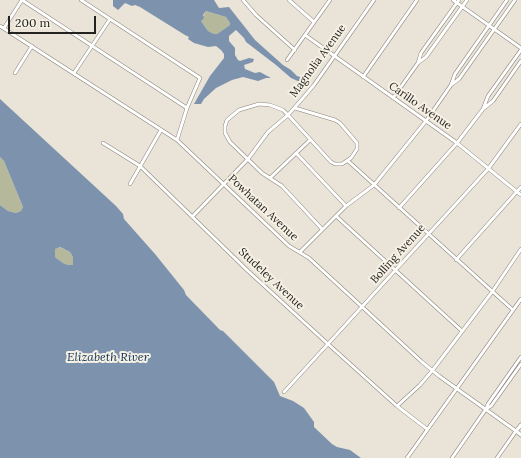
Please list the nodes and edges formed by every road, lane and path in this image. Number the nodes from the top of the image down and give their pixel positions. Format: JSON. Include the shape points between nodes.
{"nodes":[{"id":1,"x":22,"y":0,"type":"edge"},
{"id":2,"x":81,"y":0,"type":"edge"},
{"id":3,"x":243,"y":0,"type":"edge"},
{"id":4,"x":289,"y":0,"type":"edge"},
{"id":5,"x":330,"y":0,"type":"edge"},
{"id":6,"x":374,"y":0,"type":"edge"},
{"id":7,"x":417,"y":0,"type":"edge"},
{"id":8,"x":454,"y":0,"type":"edge"},
{"id":9,"x":467,"y":0,"type":"edge"},
{"id":10,"x":507,"y":0,"type":"edge"},
{"id":11,"x":515,"y":0,"type":"edge"},
{"id":12,"x":458,"y":1,"type":"edge"},
{"id":13,"x":462,"y":6,"type":"junction"},
{"id":14,"x":110,"y":19,"type":"junction"},
{"id":15,"x":314,"y":22,"type":"junction"},
{"id":16,"x":489,"y":25,"type":"junction"},
{"id":17,"x":0,"y":26,"type":"edge"},
{"id":18,"x":4,"y":28,"type":"junction"},
{"id":19,"x":495,"y":29,"type":"junction"},
{"id":20,"x":305,"y":34,"type":"junction"},
{"id":21,"x":32,"y":46,"type":"junction"},
{"id":22,"x":92,"y":46,"type":"junction"},
{"id":23,"x":521,"y":49,"type":"edge"},
{"id":24,"x":295,"y":50,"type":"junction"},
{"id":25,"x":334,"y":56,"type":"junction"},
{"id":26,"x":287,"y":60,"type":"dead end"},
{"id":27,"x":521,"y":61,"type":"edge"},
{"id":28,"x":418,"y":63,"type":"junction"},
{"id":29,"x":15,"y":73,"type":"dead end"},
{"id":30,"x":74,"y":73,"type":"junction"},
{"id":31,"x":363,"y":77,"type":"junction"},
{"id":32,"x":451,"y":85,"type":"junction"},
{"id":33,"x":394,"y":98,"type":"junction"},
{"id":34,"x":188,"y":108,"type":"junction"},
{"id":35,"x":295,"y":108,"type":"junction"},
{"id":36,"x":483,"y":109,"type":"junction"},
{"id":37,"x":288,"y":115,"type":"junction"},
{"id":38,"x":426,"y":121,"type":"junction"},
{"id":39,"x":521,"y":124,"type":"edge"},
{"id":40,"x":162,"y":130,"type":"junction"},
{"id":41,"x":177,"y":140,"type":"junction"},
{"id":42,"x":310,"y":140,"type":"junction"},
{"id":43,"x":103,"y":143,"type":"dead end"},
{"id":44,"x":457,"y":144,"type":"junction"},
{"id":45,"x":296,"y":153,"type":"junction"},
{"id":46,"x":248,"y":159,"type":"junction"},
{"id":47,"x":348,"y":161,"type":"junction"},
{"id":48,"x":140,"y":166,"type":"junction"},
{"id":49,"x":488,"y":169,"type":"junction"},
{"id":50,"x":270,"y":178,"type":"junction"},
{"id":51,"x":130,"y":184,"type":"dead end"},
{"id":52,"x":225,"y":184,"type":"junction"},
{"id":53,"x":374,"y":184,"type":"junction"},
{"id":54,"x":521,"y":187,"type":"edge"},
{"id":55,"x":517,"y":192,"type":"junction"},
{"id":56,"x":521,"y":196,"type":"edge"},
{"id":57,"x":346,"y":206,"type":"junction"},
{"id":58,"x":399,"y":208,"type":"junction"},
{"id":59,"x":336,"y":216,"type":"junction"},
{"id":60,"x":192,"y":217,"type":"junction"},
{"id":61,"x":322,"y":229,"type":"junction"},
{"id":62,"x":429,"y":235,"type":"junction"},
{"id":63,"x":521,"y":249,"type":"edge"},
{"id":64,"x":300,"y":252,"type":"junction"},
{"id":65,"x":456,"y":260,"type":"junction"},
{"id":66,"x":396,"y":271,"type":"junction"},
{"id":67,"x":492,"y":292,"type":"junction"},
{"id":68,"x":521,"y":299,"type":"edge"},
{"id":69,"x":362,"y":307,"type":"junction"},
{"id":70,"x":513,"y":310,"type":"junction"},
{"id":71,"x":462,"y":331,"type":"junction"},
{"id":72,"x":328,"y":344,"type":"junction"},
{"id":73,"x":521,"y":357,"type":"edge"},
{"id":74,"x":521,"y":364,"type":"edge"},
{"id":75,"x":432,"y":371,"type":"junction"},
{"id":76,"x":457,"y":388,"type":"junction"},
{"id":77,"x":284,"y":392,"type":"dead end"},
{"id":78,"x":397,"y":406,"type":"junction"},
{"id":79,"x":486,"y":409,"type":"junction"},
{"id":80,"x":521,"y":425,"type":"edge"},
{"id":81,"x":428,"y":429,"type":"junction"},
{"id":82,"x":516,"y":431,"type":"junction"},
{"id":83,"x":521,"y":435,"type":"edge"},
{"id":84,"x":407,"y":458,"type":"edge"},
{"id":85,"x":452,"y":458,"type":"edge"},
{"id":86,"x":497,"y":458,"type":"edge"}],
"edges":[{"from":1,"to":18,"type":"street"},
{"from":1,"to":22,"type":"street"},
{"from":2,"to":14,"type":"street"},
{"from":3,"to":24,"type":"street"},
{"from":4,"to":15,"type":"street"},
{"from":5,"to":15,"type":"street"},
{"from":6,"to":25,"type":"street","name":"Magnolia Avenue"},
{"from":7,"to":31,"type":"street"},
{"from":8,"to":12,"type":"street"},
{"from":9,"to":13,"type":"street"},
{"from":10,"to":16,"type":"street"},
{"from":11,"to":19,"type":"street"},
{"from":12,"to":13,"type":"street"},
{"from":12,"to":28,"type":"street","via":[[421,53]]},
{"from":13,"to":16,"type":"street"},
{"from":13,"to":28,"type":"street","via":[[426,57]]},
{"from":14,"to":22,"type":"street"},
{"from":14,"to":34,"type":"street","via":[[200,78]]},
{"from":15,"to":20,"type":"street"},
{"from":16,"to":19,"type":"street"},
{"from":16,"to":32,"type":"street","via":[[455,74]]},
{"from":17,"to":18,"type":"street","name":"Powhatan Avenue"},
{"from":18,"to":21,"type":"street","name":"Powhatan Avenue"},
{"from":19,"to":23,"type":"street"},
{"from":19,"to":32,"type":"street","via":[[459,79]]},
{"from":20,"to":24,"type":"street"},
{"from":20,"to":25,"type":"street","name":"Carillo Avenue"},
{"from":21,"to":29,"type":"street"},
{"from":21,"to":30,"type":"street","name":"Powhatan Avenue"},
{"from":22,"to":30,"type":"street"},
{"from":22,"to":34,"type":"street"},
{"from":23,"to":36,"type":"street","via":[[488,96]]},
{"from":24,"to":26,"type":"street"},
{"from":25,"to":31,"type":"street","name":"Carillo Avenue"},
{"from":25,"to":35,"type":"street","name":"Magnolia Avenue"},
{"from":27,"to":36,"type":"street","via":[[493,101]]},
{"from":28,"to":33,"type":"street"},
{"from":30,"to":40,"type":"street","name":"Powhatan Avenue"},
{"from":31,"to":33,"type":"street","name":"Carillo Avenue"},
{"from":32,"to":38,"type":"street"},
{"from":33,"to":38,"type":"street","name":"Carillo Avenue"},
{"from":34,"to":41,"type":"street"},
{"from":35,"to":37,"type":"street","name":"Magnolia Avenue"},
{"from":35,"to":47,"type":"street","via":[[336,120],[344,127],[357,145]]},
{"from":36,"to":44,"type":"street"},
{"from":37,"to":42,"type":"street"},
{"from":37,"to":46,"type":"street","name":"Magnolia Avenue","via":[[263,137]]},
{"from":37,"to":46,"type":"street","via":[[276,106],[259,104],[245,107],[230,117],[225,126],[225,135]]},
{"from":38,"to":44,"type":"street","name":"Carillo Avenue"},
{"from":38,"to":53,"type":"street"},
{"from":39,"to":49,"type":"street","name":"Bolling Avenue"},
{"from":40,"to":41,"type":"street","name":"Powhatan Avenue"},
{"from":40,"to":48,"type":"street"},
{"from":41,"to":52,"type":"street","name":"Powhatan Avenue"},
{"from":42,"to":45,"type":"street"},
{"from":42,"to":47,"type":"street","via":[[331,162],[342,164]]},
{"from":43,"to":48,"type":"street","name":"Studeley Avenue"},
{"from":44,"to":49,"type":"street","name":"Carillo Avenue"},
{"from":44,"to":58,"type":"street"},
{"from":45,"to":50,"type":"street"},
{"from":45,"to":57,"type":"street"},
{"from":46,"to":50,"type":"street"},
{"from":46,"to":52,"type":"street","name":"Magnolia Avenue"},
{"from":47,"to":53,"type":"street"},
{"from":48,"to":51,"type":"street"},
{"from":48,"to":60,"type":"street","name":"Studeley Avenue"},
{"from":49,"to":55,"type":"street","name":"Carillo Avenue"},
{"from":49,"to":62,"type":"street","name":"Bolling Avenue"},
{"from":50,"to":61,"type":"street","via":[[282,186]]},
{"from":52,"to":60,"type":"street","name":"Magnolia Avenue"},
{"from":52,"to":64,"type":"street","name":"Powhatan Avenue","via":[[290,246]]},
{"from":53,"to":57,"type":"street"},
{"from":53,"to":58,"type":"street"},
{"from":54,"to":55,"type":"street"},
{"from":55,"to":56,"type":"street","name":"Carillo Avenue"},
{"from":55,"to":65,"type":"street"},
{"from":57,"to":59,"type":"street"},
{"from":58,"to":62,"type":"street"},
{"from":59,"to":61,"type":"street"},
{"from":59,"to":66,"type":"street"},
{"from":60,"to":72,"type":"street","name":"Studeley Avenue"},
{"from":61,"to":64,"type":"street"},
{"from":62,"to":65,"type":"street"},
{"from":62,"to":66,"type":"street","name":"Bolling Avenue"},
{"from":63,"to":67,"type":"street"},
{"from":64,"to":69,"type":"street","name":"Powhatan Avenue"},
{"from":65,"to":67,"type":"street"},
{"from":66,"to":69,"type":"street","name":"Bolling Avenue"},
{"from":66,"to":71,"type":"street"},
{"from":67,"to":70,"type":"street"},
{"from":67,"to":71,"type":"street"},
{"from":68,"to":70,"type":"street"},
{"from":69,"to":72,"type":"street","name":"Bolling Avenue"},
{"from":69,"to":75,"type":"street","name":"Powhatan Avenue"},
{"from":70,"to":76,"type":"street"},
{"from":71,"to":75,"type":"street"},
{"from":72,"to":77,"type":"street","name":"Bolling Avenue"},
{"from":72,"to":78,"type":"street","name":"Studeley Avenue"},
{"from":73,"to":79,"type":"street"},
{"from":74,"to":79,"type":"street","via":[[491,406]]},
{"from":75,"to":76,"type":"street","name":"Powhatan Avenue"},
{"from":75,"to":78,"type":"street"},
{"from":76,"to":79,"type":"street","name":"Powhatan Avenue"},
{"from":76,"to":81,"type":"street"},
{"from":78,"to":81,"type":"street","name":"Studeley Avenue"},
{"from":79,"to":82,"type":"street","name":"Powhatan Avenue"},
{"from":79,"to":85,"type":"street"},
{"from":80,"to":82,"type":"street"},
{"from":81,"to":84,"type":"street"},
{"from":82,"to":83,"type":"street","name":"Powhatan Avenue"},
{"from":82,"to":86,"type":"street"}]}
